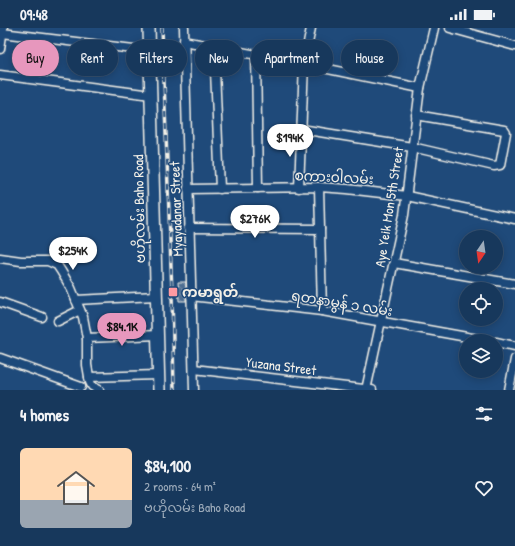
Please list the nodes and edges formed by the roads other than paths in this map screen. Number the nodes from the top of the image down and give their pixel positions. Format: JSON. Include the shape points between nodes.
{"nodes":[{"id":1,"x":150,"y":28,"type":"edge"},
{"id":2,"x":184,"y":28,"type":"edge"},
{"id":3,"x":311,"y":28,"type":"edge"},
{"id":4,"x":434,"y":28,"type":"edge"},
{"id":5,"x":450,"y":28,"type":"edge"},
{"id":6,"x":3,"y":30,"type":"edge"},
{"id":7,"x":479,"y":32,"type":"edge"},
{"id":8,"x":150,"y":40,"type":"edge"},
{"id":9,"x":184,"y":40,"type":"edge"},
{"id":10,"x":309,"y":40,"type":"edge"},
{"id":11,"x":515,"y":46,"type":"edge"},
{"id":12,"x":126,"y":48,"type":"edge"},
{"id":13,"x":0,"y":49,"type":"edge"},
{"id":14,"x":333,"y":70,"type":"edge"},
{"id":15,"x":0,"y":75,"type":"edge"},
{"id":16,"x":151,"y":76,"type":"edge"},
{"id":17,"x":185,"y":76,"type":"edge"},
{"id":18,"x":215,"y":76,"type":"edge"},
{"id":19,"x":256,"y":76,"type":"edge"},
{"id":20,"x":303,"y":76,"type":"edge"},
{"id":21,"x":420,"y":88,"type":"junction"},
{"id":22,"x":151,"y":95,"type":"junction"},
{"id":23,"x":416,"y":115,"type":"junction"},
{"id":24,"x":301,"y":129,"type":"junction"},
{"id":25,"x":412,"y":147,"type":"junction"},
{"id":26,"x":319,"y":187,"type":"junction"},
{"id":27,"x":258,"y":188,"type":"junction"},
{"id":28,"x":299,"y":188,"type":"junction"},
{"id":29,"x":188,"y":189,"type":"junction"},
{"id":30,"x":220,"y":189,"type":"junction"},
{"id":31,"x":407,"y":196,"type":"junction"},
{"id":32,"x":515,"y":219,"type":"edge"},
{"id":33,"x":189,"y":228,"type":"junction"},
{"id":34,"x":320,"y":229,"type":"junction"},
{"id":35,"x":0,"y":258,"type":"edge"},
{"id":36,"x":394,"y":263,"type":"junction"},
{"id":37,"x":515,"y":284,"type":"edge"},
{"id":38,"x":156,"y":296,"type":"junction"},
{"id":39,"x":191,"y":296,"type":"junction"},
{"id":40,"x":76,"y":300,"type":"junction"},
{"id":41,"x":0,"y":302,"type":"edge"},
{"id":42,"x":80,"y":310,"type":"junction"},
{"id":43,"x":322,"y":311,"type":"junction"},
{"id":44,"x":42,"y":317,"type":"dead end"},
{"id":45,"x":58,"y":321,"type":"dead end"},
{"id":46,"x":381,"y":322,"type":"junction"},
{"id":47,"x":158,"y":335,"type":"junction"},
{"id":48,"x":459,"y":336,"type":"edge"},
{"id":49,"x":87,"y":338,"type":"junction"},
{"id":50,"x":503,"y":343,"type":"edge"},
{"id":51,"x":515,"y":346,"type":"edge"},
{"id":52,"x":0,"y":358,"type":"edge"},
{"id":53,"x":515,"y":359,"type":"edge"},
{"id":54,"x":194,"y":369,"type":"junction"},
{"id":55,"x":158,"y":375,"type":"junction"},
{"id":56,"x":89,"y":377,"type":"junction"},
{"id":57,"x":81,"y":387,"type":"dead end"},
{"id":58,"x":99,"y":390,"type":"edge"},
{"id":59,"x":159,"y":390,"type":"edge"},
{"id":60,"x":194,"y":390,"type":"edge"},
{"id":61,"x":368,"y":390,"type":"edge"},
{"id":62,"x":509,"y":390,"type":"edge"}],
"edges":[{"from":1,"to":8,"type":"main road","name":"ဗဟိုလမ်း Baho Road"},
{"from":2,"to":9,"type":"street","name":"Myayadanar Street"},
{"from":3,"to":10,"type":"street"},
{"from":4,"to":21,"type":"street","name":"Aye Yeik Mon 5th Street"},
{"from":5,"to":7,"type":"street"},
{"from":6,"to":12,"type":"street"},
{"from":6,"to":13,"type":"street"},
{"from":7,"to":11,"type":"street"},
{"from":14,"to":21,"type":"street"},
{"from":15,"to":22,"type":"street"},
{"from":16,"to":22,"type":"main road","name":"ဗဟိုလမ်း Baho Road"},
{"from":17,"to":29,"type":"street","name":"Myayadanar Street"},
{"from":18,"to":30,"type":"street"},
{"from":19,"to":27,"type":"street"},
{"from":20,"to":24,"type":"street"},
{"from":21,"to":23,"type":"street","name":"Aye Yeik Mon 5th Street"},
{"from":22,"to":38,"type":"main road","name":"ဗဟိုလမ်း Baho Road"},
{"from":23,"to":25,"type":"street","name":"Aye Yeik Mon 5th Street"},
{"from":23,"to":25,"type":"street","via":[[504,130],[506,133],[500,165],[494,166]]},
{"from":24,"to":25,"type":"street"},
{"from":24,"to":28,"type":"street"},
{"from":25,"to":31,"type":"street","name":"Aye Yeik Mon 5th Street"},
{"from":26,"to":28,"type":"street","name":"စကား၀ါလမ်း"},
{"from":26,"to":31,"type":"street","name":"စကား၀ါလမ်း"},
{"from":26,"to":34,"type":"street"},
{"from":27,"to":28,"type":"street","name":"စကား၀ါလမ်း"},
{"from":27,"to":30,"type":"street","name":"စကား၀ါလမ်း"},
{"from":29,"to":30,"type":"street","name":"စကား၀ါလမ်း"},
{"from":29,"to":33,"type":"street","name":"Myayadanar Street"},
{"from":31,"to":32,"type":"street","name":"စကား၀ါလမ်း"},
{"from":31,"to":36,"type":"street","name":"Aye Yeik Mon 5th Street"},
{"from":33,"to":34,"type":"street"},
{"from":33,"to":39,"type":"street","name":"Myayadanar Street"},
{"from":34,"to":43,"type":"street"},
{"from":35,"to":40,"type":"street","via":[[48,261],[57,265],[72,288]]},
{"from":36,"to":37,"type":"street"},
{"from":36,"to":46,"type":"street","name":"Aye Yeik Mon 5th Street"},
{"from":38,"to":40,"type":"street"},
{"from":38,"to":47,"type":"main road","name":"ဗဟိုလမ်း Baho Road"},
{"from":39,"to":43,"type":"street","name":"ရတနာမွန် ၁ လမ်း"},
{"from":39,"to":54,"type":"street","name":"Myayadanar Street"},
{"from":40,"to":42,"type":"street"},
{"from":41,"to":44,"type":"street"},
{"from":42,"to":45,"type":"street"},
{"from":42,"to":49,"type":"street"},
{"from":43,"to":46,"type":"street","name":"ရတနာမွန် ၁ လမ်း"},
{"from":46,"to":48,"type":"street","name":"ရတနာမွန် ၁ လမ်း"},
{"from":46,"to":61,"type":"street","name":"Aye Yeik Mon 5th Street"},
{"from":47,"to":49,"type":"street"},
{"from":47,"to":55,"type":"main road","name":"ဗဟိုလမ်း Baho Road"},
{"from":49,"to":56,"type":"street","via":[[86,366]]},
{"from":50,"to":51,"type":"street"},
{"from":52,"to":57,"type":"street"},
{"from":53,"to":62,"type":"street"},
{"from":54,"to":60,"type":"street","name":"Myayadanar Street"},
{"from":54,"to":61,"type":"street","name":"Yuzana Street"},
{"from":55,"to":56,"type":"street"},
{"from":55,"to":59,"type":"main road","name":"ဗဟိုလမ်း Baho Road"},
{"from":56,"to":58,"type":"street","via":[[92,386]]}]}
